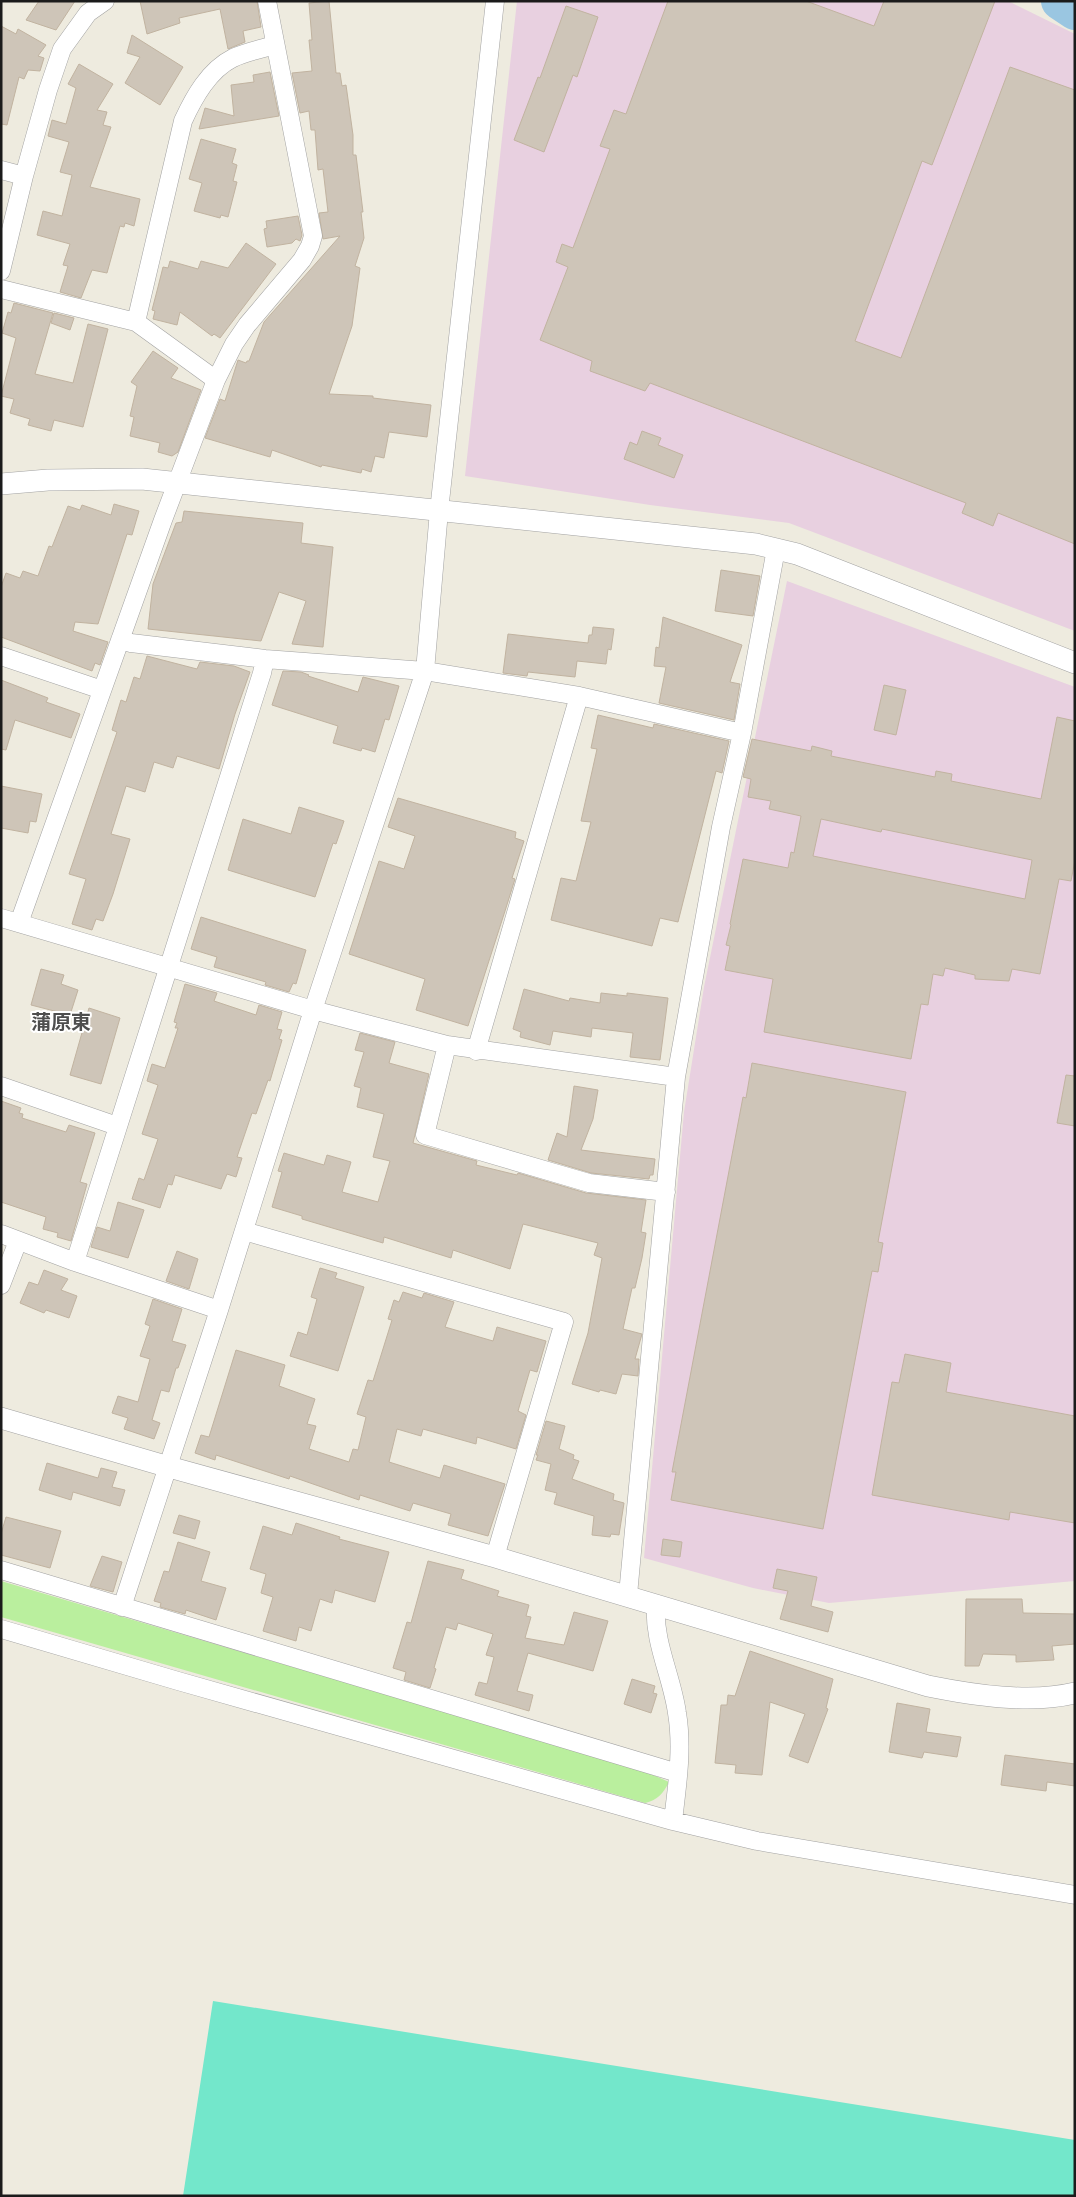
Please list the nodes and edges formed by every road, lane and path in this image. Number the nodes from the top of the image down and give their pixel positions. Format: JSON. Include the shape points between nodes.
{"nodes":[{"id":1,"x":105,"y":1,"type":"edge"},
{"id":2,"x":267,"y":1,"type":"edge"},
{"id":3,"x":495,"y":1,"type":"edge"},
{"id":4,"x":274,"y":45,"type":"junction"},
{"id":5,"x":1,"y":170,"type":"edge"},
{"id":6,"x":24,"y":176,"type":"junction"},
{"id":7,"x":1,"y":271,"type":"edge"},
{"id":8,"x":1,"y":289,"type":"edge"},
{"id":9,"x":136,"y":322,"type":"junction"},
{"id":10,"x":216,"y":380,"type":"junction"},
{"id":11,"x":1,"y":484,"type":"edge"},
{"id":12,"x":178,"y":484,"type":"junction"},
{"id":13,"x":439,"y":511,"type":"junction"},
{"id":14,"x":776,"y":549,"type":"junction"},
{"id":15,"x":120,"y":640,"type":"junction"},
{"id":16,"x":1,"y":656,"type":"edge"},
{"id":17,"x":265,"y":659,"type":"junction"},
{"id":18,"x":1075,"y":662,"type":"edge"},
{"id":19,"x":425,"y":671,"type":"junction"},
{"id":20,"x":102,"y":690,"type":"junction"},
{"id":21,"x":579,"y":696,"type":"junction"},
{"id":22,"x":742,"y":733,"type":"junction"},
{"id":23,"x":1,"y":918,"type":"edge"},
{"id":24,"x":19,"y":923,"type":"junction"},
{"id":25,"x":169,"y":966,"type":"junction"},
{"id":26,"x":313,"y":1010,"type":"junction"},
{"id":27,"x":447,"y":1045,"type":"junction"},
{"id":28,"x":476,"y":1051,"type":"junction"},
{"id":29,"x":676,"y":1077,"type":"junction"},
{"id":30,"x":1,"y":1086,"type":"edge"},
{"id":31,"x":117,"y":1126,"type":"junction"},
{"id":32,"x":666,"y":1192,"type":"junction"},
{"id":33,"x":244,"y":1231,"type":"junction"},
{"id":34,"x":1,"y":1234,"type":"edge"},
{"id":35,"x":18,"y":1241,"type":"junction"},
{"id":36,"x":75,"y":1262,"type":"junction"},
{"id":37,"x":1,"y":1285,"type":"edge"},
{"id":38,"x":219,"y":1310,"type":"junction"},
{"id":39,"x":1,"y":1418,"type":"edge"},
{"id":40,"x":168,"y":1467,"type":"junction"},
{"id":41,"x":495,"y":1557,"type":"junction"},
{"id":42,"x":1,"y":1570,"type":"edge"},
{"id":43,"x":628,"y":1596,"type":"junction"},
{"id":44,"x":656,"y":1604,"type":"junction"},
{"id":45,"x":122,"y":1607,"type":"junction"},
{"id":46,"x":1,"y":1629,"type":"edge"},
{"id":47,"x":1075,"y":1693,"type":"edge"},
{"id":48,"x":678,"y":1773,"type":"junction"},
{"id":49,"x":673,"y":1822,"type":"junction"},
{"id":50,"x":1075,"y":1896,"type":"edge"}],
"edges":[{"from":1,"to":6,"type":"street","via":[[88,13],[62,49]]},
{"from":2,"to":4,"type":"street"},
{"from":3,"to":13,"type":"street"},
{"from":4,"to":9,"type":"street","via":[[233,58],[214,72],[196,95],[183,120]]},
{"from":4,"to":10,"type":"street","via":[[313,236],[302,260],[234,344]]},
{"from":5,"to":6,"type":"street"},
{"from":6,"to":7,"type":"street"},
{"from":8,"to":9,"type":"street"},
{"from":9,"to":10,"type":"street"},
{"from":10,"to":12,"type":"street"},
{"from":11,"to":12,"type":"street","via":[[133,479]]},
{"from":12,"to":13,"type":"street"},
{"from":12,"to":15,"type":"street"},
{"from":13,"to":14,"type":"street","via":[[746,543]]},
{"from":13,"to":19,"type":"street"},
{"from":14,"to":18,"type":"street"},
{"from":14,"to":22,"type":"street"},
{"from":15,"to":17,"type":"street"},
{"from":15,"to":20,"type":"street"},
{"from":16,"to":20,"type":"street"},
{"from":17,"to":19,"type":"street"},
{"from":17,"to":25,"type":"street"},
{"from":19,"to":21,"type":"street"},
{"from":19,"to":26,"type":"street"},
{"from":20,"to":24,"type":"street"},
{"from":21,"to":22,"type":"street"},
{"from":21,"to":28,"type":"street"},
{"from":22,"to":29,"type":"street","via":[[721,826]]},
{"from":23,"to":24,"type":"street"},
{"from":24,"to":25,"type":"street"},
{"from":25,"to":26,"type":"street"},
{"from":25,"to":31,"type":"street"},
{"from":26,"to":27,"type":"street"},
{"from":26,"to":33,"type":"street"},
{"from":27,"to":28,"type":"street"},
{"from":27,"to":32,"type":"street","via":[[424,1134],[589,1183]]},
{"from":28,"to":29,"type":"street"},
{"from":29,"to":32,"type":"street"},
{"from":30,"to":31,"type":"street"},
{"from":31,"to":36,"type":"street"},
{"from":32,"to":43,"type":"street"},
{"from":33,"to":38,"type":"street"},
{"from":33,"to":41,"type":"street","via":[[564,1322]]},
{"from":34,"to":35,"type":"street"},
{"from":35,"to":36,"type":"street"},
{"from":35,"to":37,"type":"street"},
{"from":36,"to":38,"type":"street"},
{"from":38,"to":40,"type":"street"},
{"from":39,"to":40,"type":"street"},
{"from":40,"to":41,"type":"street"},
{"from":40,"to":45,"type":"street"},
{"from":41,"to":43,"type":"street"},
{"from":42,"to":45,"type":"street"},
{"from":43,"to":44,"type":"street"},
{"from":44,"to":47,"type":"street","via":[[928,1686],[974,1695],[1027,1697]]},
{"from":44,"to":48,"type":"street","via":[[656,1631],[678,1714]]},
{"from":45,"to":48,"type":"street"},
{"from":46,"to":49,"type":"street"},
{"from":48,"to":49,"type":"street"},
{"from":49,"to":50,"type":"street","via":[[757,1841]]}]}
